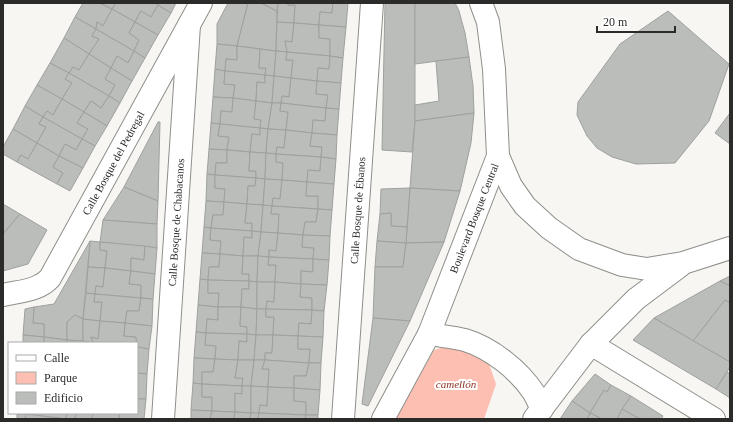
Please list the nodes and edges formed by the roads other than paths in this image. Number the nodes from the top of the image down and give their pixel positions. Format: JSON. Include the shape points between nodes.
{"nodes":[{"id":1,"x":201,"y":3,"type":"edge"},
{"id":2,"x":372,"y":3,"type":"edge"},
{"id":3,"x":481,"y":3,"type":"edge"},
{"id":4,"x":189,"y":26,"type":"junction"},
{"id":5,"x":498,"y":156,"type":"junction"},
{"id":6,"x":730,"y":248,"type":"edge"},
{"id":7,"x":684,"y":263,"type":"junction"},
{"id":8,"x":3,"y":295,"type":"edge"},
{"id":9,"x":429,"y":334,"type":"junction"},
{"id":10,"x":591,"y":344,"type":"junction"},
{"id":11,"x":538,"y":414,"type":"edge"},
{"id":12,"x":164,"y":419,"type":"edge"},
{"id":13,"x":343,"y":419,"type":"edge"},
{"id":14,"x":383,"y":419,"type":"edge"},
{"id":15,"x":714,"y":419,"type":"edge"}],
"edges":[{"from":1,"to":4,"type":"street","name":"Calle Bosque del Pedregal"},
{"from":2,"to":13,"type":"street","name":"Calle Bosque de Ébanos"},
{"from":3,"to":5,"type":"street","name":"Boulevard Bosque Central","via":[[488,22],[494,69]]},
{"from":4,"to":8,"type":"street","name":"Calle Bosque del Pedregal","via":[[50,278],[34,289]]},
{"from":4,"to":12,"type":"street","name":"Calle Bosque de Chabacanos"},
{"from":5,"to":7,"type":"street","via":[[511,186],[525,206],[549,228],[579,249],[622,266],[647,269]]},
{"from":5,"to":9,"type":"street","name":"Boulevard Bosque Central"},
{"from":6,"to":7,"type":"street"},
{"from":7,"to":10,"type":"street","via":[[636,299]]},
{"from":9,"to":11,"type":"street","via":[[465,340],[487,350],[507,364],[533,392]]},
{"from":9,"to":14,"type":"street","name":"Boulevard Bosque Central"},
{"from":10,"to":11,"type":"street"},
{"from":10,"to":15,"type":"street"}]}
